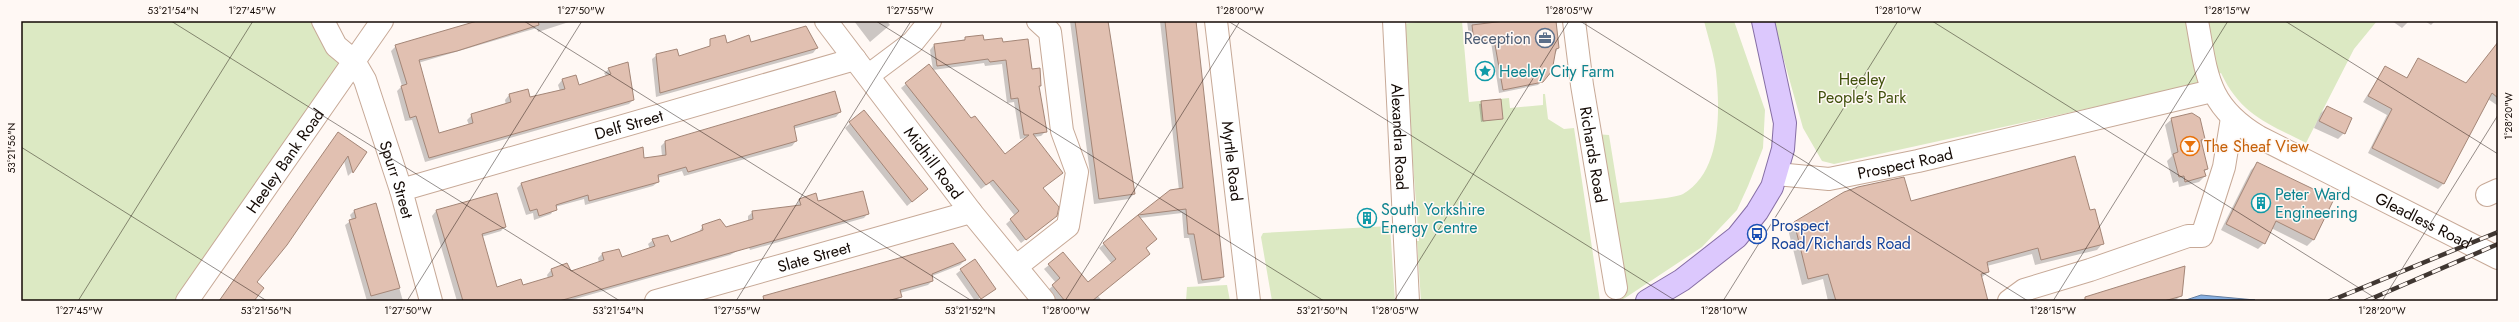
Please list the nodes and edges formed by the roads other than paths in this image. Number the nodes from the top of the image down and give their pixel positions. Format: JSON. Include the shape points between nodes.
{"nodes":[{"id":1,"x":323,"y":21,"type":"edge"},
{"id":2,"x":382,"y":21,"type":"edge"},
{"id":3,"x":826,"y":21,"type":"edge"},
{"id":4,"x":930,"y":21,"type":"edge"},
{"id":5,"x":1038,"y":21,"type":"edge"},
{"id":6,"x":1216,"y":21,"type":"edge"},
{"id":7,"x":1394,"y":21,"type":"edge"},
{"id":8,"x":1574,"y":21,"type":"edge"},
{"id":9,"x":1763,"y":21,"type":"edge"},
{"id":10,"x":2198,"y":21,"type":"edge"},
{"id":11,"x":354,"y":61,"type":"junction"},
{"id":12,"x":862,"y":67,"type":"junction"},
{"id":13,"x":2212,"y":91,"type":"junction"},
{"id":14,"x":2232,"y":118,"type":"junction"},
{"id":15,"x":1777,"y":174,"type":"junction"},
{"id":16,"x":401,"y":190,"type":"junction"},
{"id":17,"x":971,"y":212,"type":"junction"},
{"id":18,"x":2498,"y":258,"type":"edge"},
{"id":19,"x":1017,"y":266,"type":"junction"},
{"id":20,"x":1616,"y":288,"type":"dead end"},
{"id":21,"x":187,"y":301,"type":"edge"},
{"id":22,"x":431,"y":301,"type":"edge"},
{"id":23,"x":656,"y":301,"type":"edge"},
{"id":24,"x":1044,"y":301,"type":"edge"},
{"id":25,"x":1249,"y":301,"type":"edge"},
{"id":26,"x":1408,"y":301,"type":"edge"},
{"id":27,"x":1647,"y":301,"type":"edge"},
{"id":28,"x":2009,"y":301,"type":"edge"}],
"edges":[{"from":1,"to":11,"type":"street","via":[[338,49]]},
{"from":2,"to":11,"type":"street","name":"Heeley Bank Road"},
{"from":3,"to":12,"type":"street","name":"Midhill Road"},
{"from":4,"to":12,"type":"street","via":[[913,42]]},
{"from":5,"to":19,"type":"street","via":[[1050,32],[1062,132],[1077,172],[1068,226]]},
{"from":6,"to":25,"type":"street","name":"Myrtle Road"},
{"from":7,"to":26,"type":"street","name":"Alexandra Road"},
{"from":8,"to":20,"type":"street","name":"Richards Road","via":[[1582,85]]},
{"from":9,"to":15,"type":"main road","via":[[1785,123],[1783,149]]},
{"from":10,"to":13,"type":"street","name":"Gleadless Road"},
{"from":11,"to":16,"type":"street","name":"Spurr Street","via":[[365,80]]},
{"from":11,"to":21,"type":"street","name":"Heeley Bank Road"},
{"from":12,"to":16,"type":"street","name":"Delf Street"},
{"from":12,"to":17,"type":"street","name":"Midhill Road"},
{"from":13,"to":14,"type":"street","name":"Gleadless Road"},
{"from":13,"to":15,"type":"street","name":"Prospect Road","via":[[1918,161],[1829,179]]},
{"from":14,"to":18,"type":"street","name":"Gleadless Road","via":[[2259,137]]},
{"from":14,"to":28,"type":"street","via":[[2224,167],[2202,236],[2188,236],[2024,290]]},
{"from":15,"to":27,"type":"main road","via":[[1766,198],[1737,237],[1682,280]]},
{"from":16,"to":22,"type":"street","name":"Spurr Street"},
{"from":17,"to":19,"type":"street","name":"Midhill Road"},
{"from":17,"to":23,"type":"street","name":"Slate Street"},
{"from":19,"to":24,"type":"street","name":"Midhill Road"}]}
